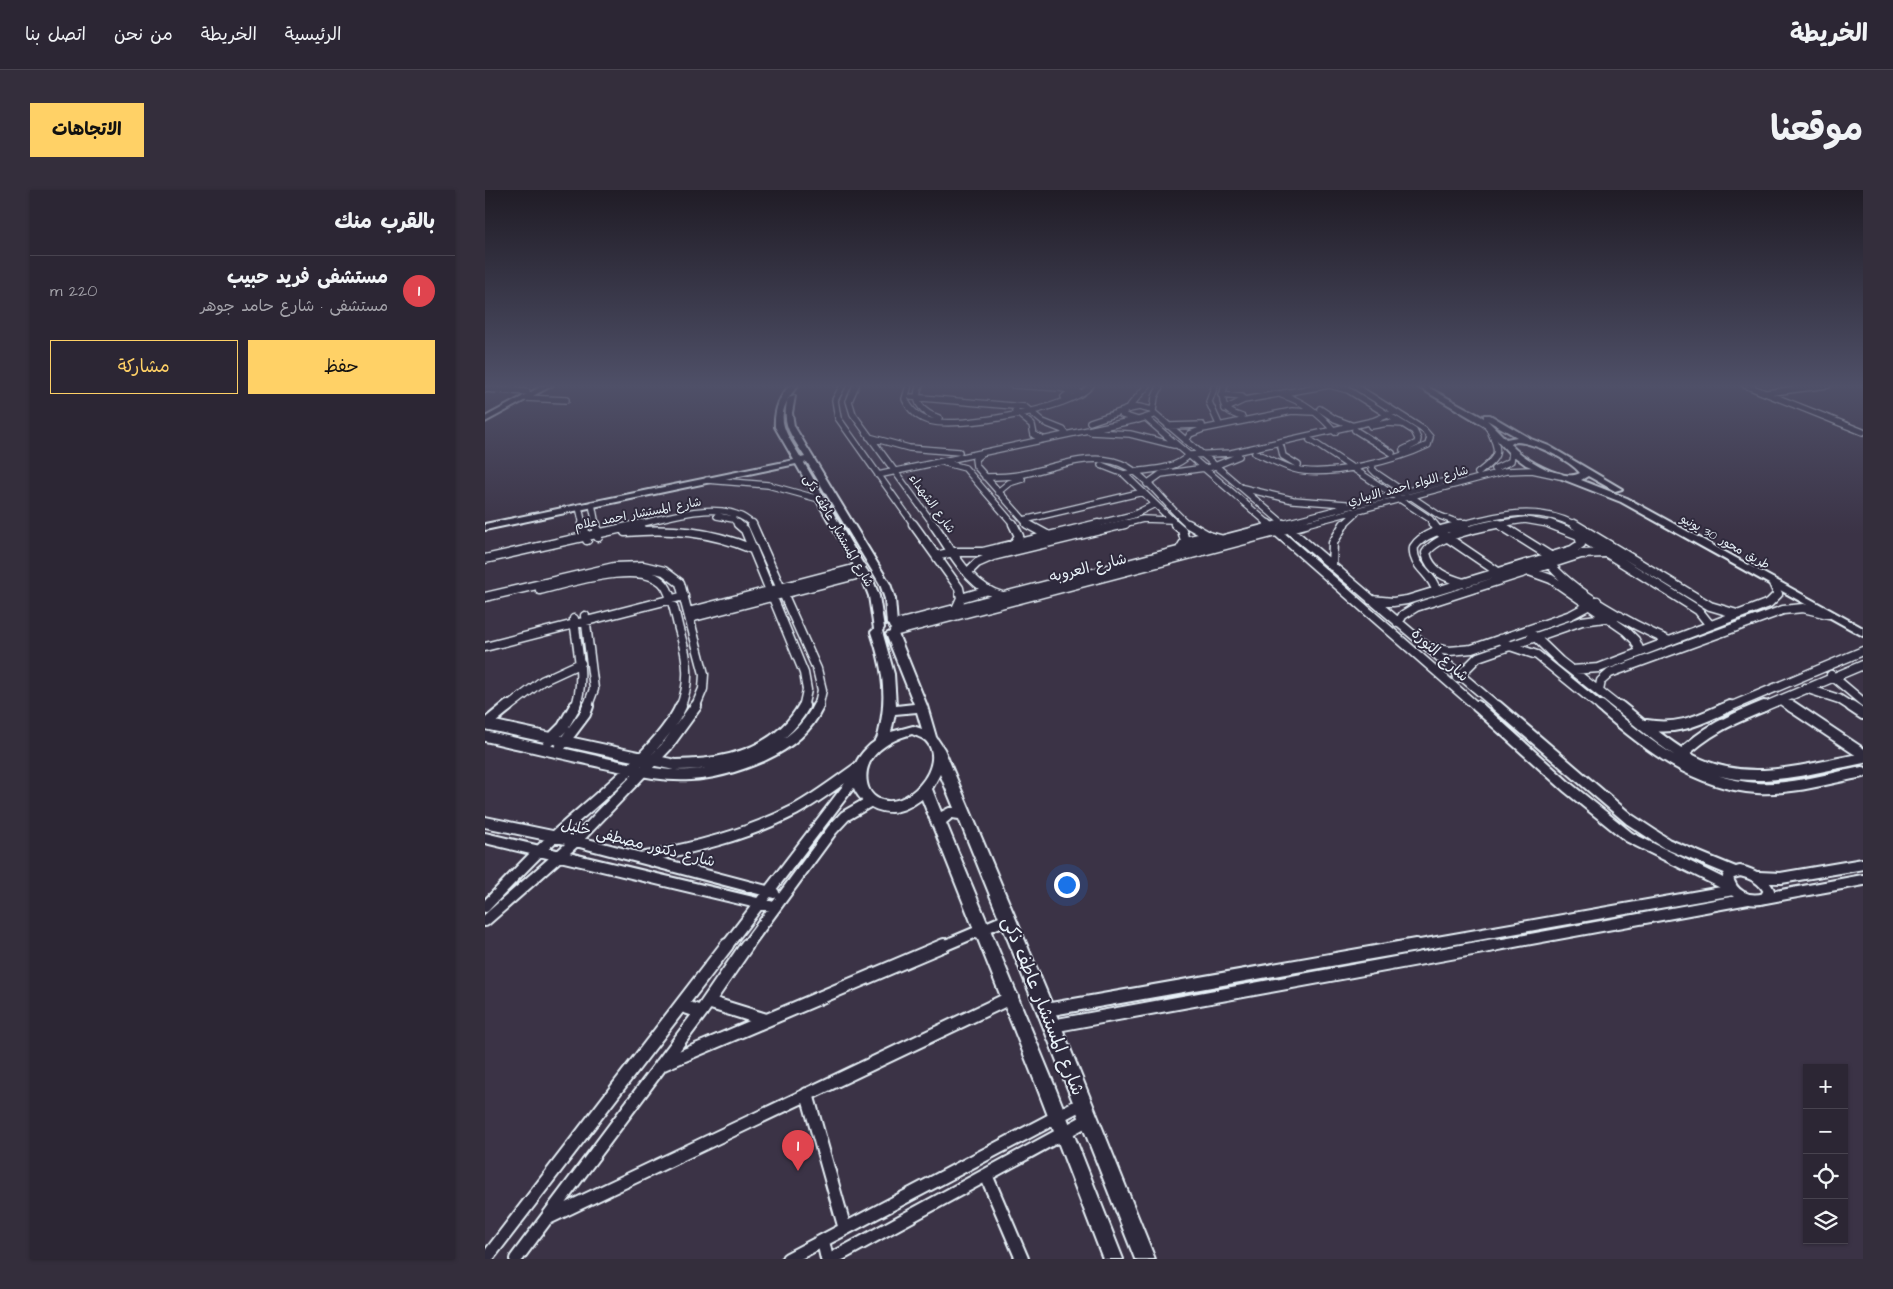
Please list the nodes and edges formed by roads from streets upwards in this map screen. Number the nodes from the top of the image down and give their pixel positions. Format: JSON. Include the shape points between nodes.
{"nodes":[{"id":1,"x":783,"y":435,"type":"edge"},
{"id":2,"x":795,"y":435,"type":"edge"},
{"id":3,"x":851,"y":435,"type":"edge"},
{"id":4,"x":867,"y":435,"type":"edge"},
{"id":5,"x":1034,"y":435,"type":"joint"},
{"id":6,"x":1053,"y":435,"type":"edge"},
{"id":7,"x":1133,"y":435,"type":"edge"},
{"id":8,"x":1166,"y":435,"type":"edge"},
{"id":9,"x":1179,"y":435,"type":"edge"},
{"id":10,"x":1191,"y":435,"type":"edge"},
{"id":11,"x":1297,"y":435,"type":"edge"},
{"id":12,"x":1333,"y":435,"type":"edge"},
{"id":13,"x":1364,"y":435,"type":"edge"},
{"id":14,"x":1417,"y":435,"type":"edge"},
{"id":15,"x":1429,"y":435,"type":"edge"},
{"id":16,"x":1492,"y":435,"type":"edge"},
{"id":17,"x":1498,"y":435,"type":"edge"},
{"id":18,"x":1520,"y":435,"type":"edge"},
{"id":19,"x":869,"y":438,"type":"junction"},
{"id":20,"x":1043,"y":439,"type":"junction"},
{"id":21,"x":1310,"y":440,"type":"junction"},
{"id":22,"x":1186,"y":441,"type":"junction"},
{"id":23,"x":1531,"y":441,"type":"junction"},
{"id":24,"x":800,"y":444,"type":"junction"},
{"id":25,"x":789,"y":446,"type":"junction"},
{"id":26,"x":1180,"y":447,"type":"junction"},
{"id":27,"x":1281,"y":447,"type":"junction"},
{"id":28,"x":1510,"y":448,"type":"junction"},
{"id":29,"x":959,"y":452,"type":"junction"},
{"id":30,"x":982,"y":453,"type":"junction"},
{"id":31,"x":1199,"y":453,"type":"junction"},
{"id":32,"x":1255,"y":453,"type":"junction"},
{"id":33,"x":1392,"y":453,"type":"junction"},
{"id":34,"x":1217,"y":454,"type":"junction"},
{"id":35,"x":1189,"y":455,"type":"junction"},
{"id":36,"x":1381,"y":456,"type":"junction"},
{"id":37,"x":809,"y":459,"type":"junction"},
{"id":38,"x":975,"y":459,"type":"junction"},
{"id":39,"x":1387,"y":460,"type":"junction"},
{"id":40,"x":1226,"y":461,"type":"junction"},
{"id":41,"x":797,"y":462,"type":"junction"},
{"id":42,"x":935,"y":463,"type":"junction"},
{"id":43,"x":956,"y":464,"type":"junction"},
{"id":44,"x":1373,"y":464,"type":"junction"},
{"id":45,"x":767,"y":465,"type":"junction"},
{"id":46,"x":1346,"y":465,"type":"junction"},
{"id":47,"x":1215,"y":466,"type":"junction"},
{"id":48,"x":893,"y":469,"type":"junction"},
{"id":49,"x":1204,"y":469,"type":"junction"},
{"id":50,"x":1352,"y":469,"type":"junction"},
{"id":51,"x":1582,"y":469,"type":"junction"},
{"id":52,"x":1134,"y":471,"type":"junction"},
{"id":53,"x":876,"y":473,"type":"junction"},
{"id":54,"x":1478,"y":473,"type":"junction"},
{"id":55,"x":1124,"y":474,"type":"junction"},
{"id":56,"x":985,"y":476,"type":"junction"},
{"id":57,"x":1002,"y":478,"type":"junction"},
{"id":58,"x":1567,"y":478,"type":"junction"},
{"id":59,"x":707,"y":480,"type":"junction"},
{"id":60,"x":1009,"y":483,"type":"junction"},
{"id":61,"x":1147,"y":484,"type":"junction"},
{"id":62,"x":1238,"y":486,"type":"junction"},
{"id":63,"x":998,"y":492,"type":"junction"},
{"id":64,"x":1143,"y":492,"type":"junction"},
{"id":65,"x":1404,"y":492,"type":"junction"},
{"id":66,"x":1394,"y":495,"type":"junction"},
{"id":67,"x":1411,"y":497,"type":"junction"},
{"id":68,"x":819,"y":498,"type":"junction"},
{"id":69,"x":1401,"y":500,"type":"junction"},
{"id":70,"x":592,"y":504,"type":"junction"},
{"id":71,"x":1155,"y":504,"type":"junction"},
{"id":72,"x":579,"y":507,"type":"junction"},
{"id":73,"x":1359,"y":507,"type":"junction"},
{"id":74,"x":1146,"y":510,"type":"junction"},
{"id":75,"x":713,"y":513,"type":"junction"},
{"id":76,"x":1155,"y":518,"type":"junction"},
{"id":77,"x":1024,"y":520,"type":"junction"},
{"id":78,"x":1171,"y":520,"type":"junction"},
{"id":79,"x":1500,"y":520,"type":"junction"},
{"id":80,"x":485,"y":522,"type":"edge"},
{"id":81,"x":1465,"y":525,"type":"junction"},
{"id":82,"x":485,"y":527,"type":"edge"},
{"id":83,"x":1285,"y":527,"type":"junction"},
{"id":84,"x":1274,"y":530,"type":"junction"},
{"id":85,"x":1037,"y":531,"type":"junction"},
{"id":86,"x":622,"y":532,"type":"junction"},
{"id":87,"x":1439,"y":532,"type":"junction"},
{"id":88,"x":1589,"y":532,"type":"junction"},
{"id":89,"x":597,"y":535,"type":"junction"},
{"id":90,"x":1578,"y":535,"type":"junction"},
{"id":91,"x":1019,"y":536,"type":"junction"},
{"id":92,"x":1049,"y":536,"type":"junction"},
{"id":93,"x":1208,"y":536,"type":"junction"},
{"id":94,"x":586,"y":538,"type":"junction"},
{"id":95,"x":1448,"y":538,"type":"junction"},
{"id":96,"x":1223,"y":540,"type":"junction"},
{"id":97,"x":1185,"y":541,"type":"junction"},
{"id":98,"x":1013,"y":545,"type":"junction"},
{"id":99,"x":752,"y":549,"type":"junction"},
{"id":100,"x":1617,"y":550,"type":"junction"},
{"id":101,"x":1179,"y":551,"type":"junction"},
{"id":102,"x":953,"y":552,"type":"junction"},
{"id":103,"x":977,"y":553,"type":"junction"},
{"id":104,"x":1606,"y":553,"type":"junction"},
{"id":105,"x":936,"y":556,"type":"junction"},
{"id":106,"x":485,"y":559,"type":"edge"},
{"id":107,"x":982,"y":560,"type":"junction"},
{"id":108,"x":1548,"y":560,"type":"junction"},
{"id":109,"x":485,"y":565,"type":"edge"},
{"id":110,"x":1332,"y":566,"type":"junction"},
{"id":111,"x":1520,"y":566,"type":"junction"},
{"id":112,"x":862,"y":570,"type":"junction"},
{"id":113,"x":1122,"y":570,"type":"junction"},
{"id":114,"x":1528,"y":571,"type":"junction"},
{"id":115,"x":968,"y":572,"type":"junction"},
{"id":116,"x":1498,"y":572,"type":"junction"},
{"id":117,"x":1481,"y":578,"type":"junction"},
{"id":118,"x":1464,"y":583,"type":"junction"},
{"id":119,"x":1489,"y":583,"type":"junction"},
{"id":120,"x":1773,"y":583,"type":"junction"},
{"id":121,"x":783,"y":591,"type":"junction"},
{"id":122,"x":985,"y":591,"type":"junction"},
{"id":123,"x":1436,"y":591,"type":"junction"},
{"id":124,"x":683,"y":594,"type":"junction"},
{"id":125,"x":770,"y":594,"type":"junction"},
{"id":126,"x":485,"y":597,"type":"edge"},
{"id":127,"x":1005,"y":597,"type":"junction"},
{"id":128,"x":669,"y":598,"type":"junction"},
{"id":129,"x":961,"y":598,"type":"junction"},
{"id":130,"x":1371,"y":600,"type":"junction"},
{"id":131,"x":1775,"y":600,"type":"junction"},
{"id":132,"x":1597,"y":601,"type":"junction"},
{"id":133,"x":485,"y":603,"type":"edge"},
{"id":134,"x":1587,"y":605,"type":"junction"},
{"id":135,"x":1789,"y":608,"type":"junction"},
{"id":136,"x":956,"y":610,"type":"junction"},
{"id":137,"x":1737,"y":614,"type":"junction"},
{"id":138,"x":1829,"y":614,"type":"junction"},
{"id":139,"x":689,"y":615,"type":"junction"},
{"id":140,"x":1620,"y":616,"type":"junction"},
{"id":141,"x":585,"y":619,"type":"junction"},
{"id":142,"x":1609,"y":619,"type":"junction"},
{"id":143,"x":574,"y":622,"type":"junction"},
{"id":144,"x":1398,"y":622,"type":"junction"},
{"id":145,"x":911,"y":624,"type":"junction"},
{"id":146,"x":1863,"y":624,"type":"edge"},
{"id":147,"x":1711,"y":625,"type":"junction"},
{"id":148,"x":893,"y":629,"type":"junction"},
{"id":149,"x":878,"y":630,"type":"junction"},
{"id":150,"x":1529,"y":630,"type":"junction"},
{"id":151,"x":1863,"y":633,"type":"edge"},
{"id":152,"x":1538,"y":636,"type":"junction"},
{"id":153,"x":1500,"y":639,"type":"junction"},
{"id":154,"x":1668,"y":641,"type":"junction"},
{"id":155,"x":485,"y":642,"type":"edge"},
{"id":156,"x":1425,"y":646,"type":"junction"},
{"id":157,"x":1510,"y":646,"type":"junction"},
{"id":158,"x":485,"y":647,"type":"edge"},
{"id":159,"x":1679,"y":648,"type":"junction"},
{"id":160,"x":1414,"y":650,"type":"junction"},
{"id":161,"x":1640,"y":651,"type":"junction"},
{"id":162,"x":1860,"y":655,"type":"edge"},
{"id":163,"x":581,"y":663,"type":"junction"},
{"id":164,"x":1863,"y":665,"type":"edge"},
{"id":165,"x":1820,"y":669,"type":"junction"},
{"id":166,"x":1573,"y":670,"type":"junction"},
{"id":167,"x":1562,"y":675,"type":"junction"},
{"id":168,"x":1462,"y":676,"type":"junction"},
{"id":169,"x":1835,"y":677,"type":"junction"},
{"id":170,"x":1796,"y":679,"type":"junction"},
{"id":171,"x":1449,"y":681,"type":"junction"},
{"id":172,"x":1807,"y":688,"type":"junction"},
{"id":173,"x":1599,"y":691,"type":"junction"},
{"id":174,"x":1752,"y":698,"type":"junction"},
{"id":175,"x":1781,"y":700,"type":"junction"},
{"id":176,"x":1863,"y":702,"type":"edge"},
{"id":177,"x":921,"y":706,"type":"junction"},
{"id":178,"x":1765,"y":706,"type":"junction"},
{"id":179,"x":889,"y":710,"type":"junction"},
{"id":180,"x":1863,"y":714,"type":"edge"},
{"id":181,"x":486,"y":724,"type":"edge"},
{"id":182,"x":1642,"y":724,"type":"junction"},
{"id":183,"x":485,"y":736,"type":"edge"},
{"id":184,"x":930,"y":736,"type":"junction"},
{"id":185,"x":551,"y":740,"type":"junction"},
{"id":186,"x":564,"y":742,"type":"junction"},
{"id":187,"x":882,"y":742,"type":"junction"},
{"id":188,"x":542,"y":748,"type":"junction"},
{"id":189,"x":556,"y":751,"type":"junction"},
{"id":190,"x":1682,"y":754,"type":"junction"},
{"id":191,"x":1863,"y":754,"type":"edge"},
{"id":192,"x":939,"y":755,"type":"junction"},
{"id":193,"x":640,"y":758,"type":"junction"},
{"id":194,"x":1863,"y":758,"type":"edge"},
{"id":195,"x":652,"y":761,"type":"junction"},
{"id":196,"x":1673,"y":761,"type":"junction"},
{"id":197,"x":628,"y":768,"type":"junction"},
{"id":198,"x":861,"y":769,"type":"junction"},
{"id":199,"x":642,"y":771,"type":"junction"},
{"id":200,"x":1863,"y":772,"type":"edge"},
{"id":201,"x":925,"y":789,"type":"junction"},
{"id":202,"x":871,"y":801,"type":"junction"},
{"id":203,"x":964,"y":814,"type":"junction"},
{"id":204,"x":825,"y":820,"type":"junction"},
{"id":205,"x":485,"y":822,"type":"edge"},
{"id":206,"x":938,"y":822,"type":"junction"},
{"id":207,"x":837,"y":823,"type":"junction"},
{"id":208,"x":554,"y":836,"type":"junction"},
{"id":209,"x":485,"y":838,"type":"edge"},
{"id":210,"x":576,"y":841,"type":"junction"},
{"id":211,"x":538,"y":851,"type":"junction"},
{"id":212,"x":559,"y":857,"type":"junction"},
{"id":213,"x":639,"y":858,"type":"junction"},
{"id":214,"x":1863,"y":864,"type":"edge"},
{"id":215,"x":1735,"y":872,"type":"junction"},
{"id":216,"x":1757,"y":877,"type":"junction"},
{"id":217,"x":1863,"y":880,"type":"edge"},
{"id":218,"x":1732,"y":888,"type":"junction"},
{"id":219,"x":770,"y":892,"type":"junction"},
{"id":220,"x":784,"y":894,"type":"junction"},
{"id":221,"x":1765,"y":898,"type":"junction"},
{"id":222,"x":1748,"y":899,"type":"junction"},
{"id":223,"x":760,"y":905,"type":"junction"},
{"id":224,"x":485,"y":907,"type":"edge"},
{"id":225,"x":774,"y":908,"type":"junction"},
{"id":226,"x":1007,"y":919,"type":"junction"},
{"id":227,"x":485,"y":921,"type":"edge"},
{"id":228,"x":982,"y":930,"type":"junction"},
{"id":229,"x":1011,"y":997,"type":"junction"},
{"id":230,"x":682,"y":1006,"type":"junction"},
{"id":231,"x":704,"y":1007,"type":"junction"},
{"id":232,"x":1049,"y":1018,"type":"junction"},
{"id":233,"x":766,"y":1020,"type":"junction"},
{"id":234,"x":661,"y":1065,"type":"junction"},
{"id":235,"x":807,"y":1094,"type":"junction"},
{"id":236,"x":1086,"y":1111,"type":"junction"},
{"id":237,"x":1059,"y":1116,"type":"junction"},
{"id":238,"x":1065,"y":1132,"type":"junction"},
{"id":239,"x":986,"y":1175,"type":"junction"},
{"id":240,"x":546,"y":1219,"type":"junction"},
{"id":241,"x":845,"y":1229,"type":"junction"},
{"id":242,"x":823,"y":1241,"type":"junction"},
{"id":243,"x":796,"y":1257,"type":"edge"},
{"id":244,"x":486,"y":1259,"type":"edge"},
{"id":245,"x":516,"y":1259,"type":"edge"},
{"id":246,"x":827,"y":1259,"type":"edge"},
{"id":247,"x":832,"y":1259,"type":"edge"},
{"id":248,"x":1022,"y":1259,"type":"edge"},
{"id":249,"x":1113,"y":1259,"type":"edge"},
{"id":250,"x":1145,"y":1259,"type":"edge"}],
"edges":[{"from":1,"to":25,"type":"street","name":"شارع المستشار عاطف ذكى"},
{"from":2,"to":24,"type":"street","name":"شارع المستشار عاطف ذكى"},
{"from":3,"to":53,"type":"street","name":"شارع الشهداء"},
{"from":4,"to":19,"type":"street","name":"شارع الشهداء"},
{"from":5,"to":20,"type":"street"},
{"from":5,"to":29,"type":"street"},
{"from":6,"to":20,"type":"street"},
{"from":7,"to":26,"type":"street"},
{"from":8,"to":26,"type":"street","name":"شارع الثورة"},
{"from":9,"to":22,"type":"street","name":"شارع الثورة"},
{"from":10,"to":22,"type":"street"},
{"from":11,"to":34,"type":"street"},
{"from":12,"to":21,"type":"street"},
{"from":13,"to":33,"type":"street"},
{"from":14,"to":33,"type":"street","via":[[1417,443]]},
{"from":15,"to":39,"type":"street","via":[[1428,445],[1417,452]]},
{"from":16,"to":54,"type":"street","via":[[1497,450]]},
{"from":17,"to":28,"type":"street"},
{"from":18,"to":23,"type":"street"},
{"from":19,"to":29,"type":"street","via":[[907,448]]},
{"from":19,"to":48,"type":"street","name":"شارع الشهداء"},
{"from":20,"to":30,"type":"street"},
{"from":21,"to":27,"type":"street"},
{"from":21,"to":46,"type":"street"},
{"from":22,"to":31,"type":"street","name":"شارع الثورة"},
{"from":23,"to":28,"type":"street","via":[[1514,439],[1509,441]]},
{"from":23,"to":51,"type":"street","name":"طريق محور 30 يونيو"},
{"from":24,"to":25,"type":"street"},
{"from":24,"to":37,"type":"street","name":"شارع المستشار عاطف ذكى"},
{"from":25,"to":41,"type":"street","name":"شارع المستشار عاطف ذكى"},
{"from":26,"to":35,"type":"street","name":"شارع الثورة"},
{"from":27,"to":32,"type":"street"},
{"from":27,"to":46,"type":"street","via":[[1283,457],[1300,465],[1320,468]]},
{"from":28,"to":54,"type":"street","name":"شارع اللواء احمد الابياري","via":[[1513,459],[1506,465]]},
{"from":28,"to":58,"type":"street","name":"طريق محور 30 يونيو","via":[[1534,466]]},
{"from":29,"to":48,"type":"street"},
{"from":30,"to":38,"type":"street"},
{"from":30,"to":42,"type":"street"},
{"from":31,"to":34,"type":"street"},
{"from":31,"to":35,"type":"street"},
{"from":31,"to":47,"type":"street","name":"شارع الثورة"},
{"from":32,"to":40,"type":"street"},
{"from":32,"to":50,"type":"street","via":[[1301,470],[1331,472]]},
{"from":33,"to":36,"type":"street"},
{"from":34,"to":40,"type":"street"},
{"from":35,"to":49,"type":"street","name":"شارع الثورة"},
{"from":35,"to":52,"type":"street","via":[[1173,466]]},
{"from":36,"to":39,"type":"street"},
{"from":36,"to":46,"type":"street"},
{"from":37,"to":41,"type":"street"},
{"from":37,"to":148,"type":"street","name":"شارع المستشار عاطف ذكى","via":[[885,584]]},
{"from":38,"to":43,"type":"street"},
{"from":38,"to":56,"type":"street","via":[[976,466]]},
{"from":39,"to":44,"type":"street"},
{"from":40,"to":47,"type":"street"},
{"from":41,"to":45,"type":"street"},
{"from":41,"to":68,"type":"street","name":"شارع المستشار عاطف ذكى"},
{"from":42,"to":43,"type":"street"},
{"from":42,"to":48,"type":"street"},
{"from":43,"to":91,"type":"street","via":[[965,468],[1017,528]]},
{"from":44,"to":50,"type":"street"},
{"from":44,"to":65,"type":"street","via":[[1374,471]]},
{"from":45,"to":59,"type":"street"},
{"from":45,"to":80,"type":"street"},
{"from":46,"to":50,"type":"street"},
{"from":47,"to":49,"type":"street"},
{"from":47,"to":62,"type":"street","name":"شارع الثورة"},
{"from":48,"to":53,"type":"street"},
{"from":48,"to":102,"type":"street","name":"شارع الشهداء"},
{"from":49,"to":61,"type":"street","via":[[1165,473]]},
{"from":49,"to":84,"type":"street","name":"شارع الثورة"},
{"from":50,"to":66,"type":"street"},
{"from":51,"to":58,"type":"street","via":[[1584,476]]},
{"from":51,"to":146,"type":"street","name":"طريق محور 30 يونيو"},
{"from":52,"to":55,"type":"street"},
{"from":52,"to":57,"type":"street","via":[[1116,462],[1084,460]]},
{"from":52,"to":61,"type":"street"},
{"from":53,"to":105,"type":"street","name":"شارع الشهداء"},
{"from":54,"to":65,"type":"street","name":"شارع اللواء احمد الابياري"},
{"from":55,"to":60,"type":"street","via":[[1107,466],[1083,465]]},
{"from":55,"to":64,"type":"street"},
{"from":56,"to":57,"type":"street"},
{"from":56,"to":63,"type":"street"},
{"from":57,"to":60,"type":"street","via":[[1001,482]]},
{"from":58,"to":67,"type":"street","name":"شارع اللواء احمد الابياري","via":[[1532,470],[1511,470]]},
{"from":58,"to":120,"type":"street","name":"طريق محور 30 يونيو","via":[[1624,500]]},
{"from":59,"to":68,"type":"street","via":[[769,485]]},
{"from":59,"to":70,"type":"street"},
{"from":60,"to":63,"type":"street"},
{"from":61,"to":93,"type":"street","via":[[1193,528]]},
{"from":62,"to":73,"type":"street","via":[[1293,500]]},
{"from":62,"to":83,"type":"street","name":"شارع الثورة"},
{"from":63,"to":77,"type":"street"},
{"from":64,"to":71,"type":"street"},
{"from":64,"to":77,"type":"street"},
{"from":65,"to":66,"type":"street","name":"شارع اللواء احمد الابياري"},
{"from":65,"to":67,"type":"street"},
{"from":66,"to":69,"type":"street"},
{"from":66,"to":73,"type":"street","name":"شارع اللواء احمد الابياري"},
{"from":67,"to":69,"type":"street","name":"شارع اللواء احمد الابياري"},
{"from":67,"to":81,"type":"street","via":[[1440,516]]},
{"from":68,"to":112,"type":"street","name":"شارع المستشار عاطف ذكى"},
{"from":69,"to":73,"type":"street","name":"شارع اللواء احمد الابياري"},
{"from":69,"to":87,"type":"street","via":[[1430,519]]},
{"from":70,"to":72,"type":"street"},
{"from":70,"to":89,"type":"street"},
{"from":71,"to":74,"type":"street"},
{"from":71,"to":78,"type":"street"},
{"from":72,"to":82,"type":"street"},
{"from":72,"to":94,"type":"street"},
{"from":73,"to":83,"type":"street","name":"شارع اللواء احمد الابياري"},
{"from":73,"to":110,"type":"street","via":[[1336,534],[1331,549]]},
{"from":74,"to":76,"type":"street","via":[[1155,514]]},
{"from":74,"to":92,"type":"street"},
{"from":75,"to":86,"type":"street","name":"شارع المستشار احمد علام"},
{"from":75,"to":89,"type":"street","name":"شارع المستشار احمد علام","via":[[689,513]]},
{"from":75,"to":99,"type":"street","name":"شارع المستشار احمد علام","via":[[740,524]]},
{"from":75,"to":121,"type":"street","name":"شارع المستشار احمد علام","via":[[731,512],[751,522]]},
{"from":76,"to":78,"type":"street"},
{"from":76,"to":107,"type":"street"},
{"from":77,"to":85,"type":"street"},
{"from":78,"to":97,"type":"street","via":[[1182,530]]},
{"from":79,"to":81,"type":"street"},
{"from":79,"to":88,"type":"street","via":[[1513,513],[1540,513],[1567,520]]},
{"from":79,"to":90,"type":"street","via":[[1541,520]]},
{"from":79,"to":95,"type":"street"},
{"from":79,"to":108,"type":"street"},
{"from":81,"to":87,"type":"street"},
{"from":83,"to":84,"type":"street","name":"شارع العروبه"},
{"from":83,"to":110,"type":"street","name":"شارع الثورة"},
{"from":84,"to":96,"type":"street","name":"شارع العروبه"},
{"from":84,"to":113,"type":"street","name":"شارع العروبه"},
{"from":84,"to":160,"type":"street","name":"شارع الثورة"},
{"from":85,"to":91,"type":"street"},
{"from":85,"to":92,"type":"street"},
{"from":86,"to":89,"type":"street","name":"شارع المستشار احمد علام"},
{"from":86,"to":99,"type":"street","via":[[668,528],[698,531],[724,536]]},
{"from":87,"to":95,"type":"street"},
{"from":87,"to":123,"type":"street","via":[[1421,539],[1413,553],[1415,561],[1435,583]]},
{"from":88,"to":90,"type":"street"},
{"from":88,"to":100,"type":"street"},
{"from":89,"to":94,"type":"street","name":"شارع المستشار احمد علام"},
{"from":90,"to":104,"type":"street"},
{"from":90,"to":108,"type":"street","via":[[1579,546]]},
{"from":91,"to":98,"type":"street"},
{"from":92,"to":98,"type":"street"},
{"from":93,"to":96,"type":"street"},
{"from":93,"to":97,"type":"street"},
{"from":94,"to":106,"type":"street","name":"شارع المستشار احمد علام"},
{"from":94,"to":109,"type":"street","name":"شارع المستشار احمد علام"},
{"from":95,"to":116,"type":"street"},
{"from":95,"to":118,"type":"street","via":[[1430,546],[1426,557],[1435,570]]},
{"from":96,"to":101,"type":"street","name":"شارع العروبه"},
{"from":97,"to":101,"type":"street"},
{"from":98,"to":103,"type":"street"},
{"from":99,"to":125,"type":"street","name":"شارع المستشار احمد علام"},
{"from":100,"to":104,"type":"street"},
{"from":100,"to":137,"type":"street","via":[[1709,606]]},
{"from":101,"to":113,"type":"street","name":"شارع العروبه"},
{"from":102,"to":103,"type":"street"},
{"from":102,"to":105,"type":"street"},
{"from":102,"to":115,"type":"street","name":"شارع الشهداء"},
{"from":103,"to":107,"type":"street","via":[[977,558]]},
{"from":104,"to":108,"type":"street"},
{"from":104,"to":147,"type":"street","via":[[1698,610]]},
{"from":105,"to":129,"type":"street","name":"شارع الشهداء","via":[[959,588]]},
{"from":107,"to":115,"type":"street"},
{"from":108,"to":111,"type":"street"},
{"from":108,"to":114,"type":"street"},
{"from":108,"to":132,"type":"street","via":[[1557,574]]},
{"from":110,"to":130,"type":"street","name":"شارع الثورة"},
{"from":111,"to":114,"type":"street"},
{"from":111,"to":116,"type":"street"},
{"from":112,"to":121,"type":"street"},
{"from":112,"to":149,"type":"street","name":"شارع المستشار عاطف ذكى","via":[[874,596]]},
{"from":113,"to":127,"type":"street","name":"شارع العروبه"},
{"from":113,"to":145,"type":"street","name":"شارع العروبه"},
{"from":114,"to":119,"type":"street"},
{"from":114,"to":134,"type":"street","via":[[1551,579]]},
{"from":115,"to":122,"type":"street","name":"شارع الشهداء"},
{"from":116,"to":117,"type":"street"},
{"from":117,"to":118,"type":"street"},
{"from":117,"to":119,"type":"street"},
{"from":118,"to":123,"type":"street"},
{"from":119,"to":144,"type":"street","via":[[1416,607]]},
{"from":120,"to":131,"type":"street","via":[[1778,590]]},
{"from":120,"to":138,"type":"street","name":"طريق محور 30 يونيو"},
{"from":121,"to":125,"type":"street"},
{"from":121,"to":199,"type":"street","name":"شارع المستشار احمد علام","via":[[821,684],[821,702],[814,717],[786,743],[731,768],[695,775]]},
{"from":122,"to":127,"type":"street"},
{"from":122,"to":129,"type":"street"},
{"from":123,"to":130,"type":"street","via":[[1401,601]]},
{"from":124,"to":126,"type":"street","via":[[674,576],[664,571],[629,566]]},
{"from":124,"to":128,"type":"street"},
{"from":124,"to":139,"type":"street"},
{"from":125,"to":139,"type":"street"},
{"from":125,"to":195,"type":"street","name":"شارع المستشار احمد علام","via":[[808,685],[803,711],[778,737],[743,755],[699,765]]},
{"from":127,"to":136,"type":"street","name":"شارع العروبه"},
{"from":128,"to":133,"type":"street","via":[[662,582],[654,577],[630,573],[596,577]]},
{"from":128,"to":141,"type":"street"},
{"from":128,"to":193,"type":"street","via":[[687,664],[687,692],[669,726]]},
{"from":129,"to":136,"type":"street"},
{"from":130,"to":144,"type":"street","name":"شارع الثورة"},
{"from":131,"to":135,"type":"street"},
{"from":131,"to":137,"type":"street"},
{"from":132,"to":134,"type":"street"},
{"from":132,"to":140,"type":"street"},
{"from":134,"to":142,"type":"street"},
{"from":134,"to":150,"type":"street","via":[[1575,613]]},
{"from":135,"to":138,"type":"street"},
{"from":135,"to":159,"type":"street"},
{"from":136,"to":145,"type":"street","name":"شارع العروبه"},
{"from":137,"to":147,"type":"street"},
{"from":138,"to":151,"type":"street","name":"طريق محور 30 يونيو"},
{"from":139,"to":195,"type":"street","via":[[704,674],[703,689],[689,719]]},
{"from":140,"to":142,"type":"street"},
{"from":140,"to":154,"type":"street"},
{"from":141,"to":143,"type":"street"},
{"from":141,"to":186,"type":"street","via":[[594,689],[585,714]]},
{"from":142,"to":152,"type":"street","via":[[1587,620]]},
{"from":142,"to":161,"type":"street","via":[[1632,637]]},
{"from":143,"to":155,"type":"street"},
{"from":143,"to":158,"type":"street"},
{"from":143,"to":163,"type":"street"},
{"from":144,"to":156,"type":"street","name":"شارع الثورة"},
{"from":145,"to":148,"type":"street","name":"شارع العروبه"},
{"from":147,"to":154,"type":"street"},
{"from":148,"to":149,"type":"street"},
{"from":148,"to":177,"type":"street","name":"شارع المستشار عاطف ذكى"},
{"from":149,"to":179,"type":"street","name":"شارع المستشار عاطف ذكى","via":[[891,684]]},
{"from":150,"to":152,"type":"street"},
{"from":150,"to":153,"type":"street"},
{"from":152,"to":157,"type":"street"},
{"from":152,"to":166,"type":"street","via":[[1547,650]]},
{"from":153,"to":156,"type":"street","via":[[1465,650],[1449,651]]},
{"from":153,"to":157,"type":"street"},
{"from":154,"to":159,"type":"street"},
{"from":154,"to":161,"type":"street"},
{"from":156,"to":160,"type":"street"},
{"from":156,"to":168,"type":"street","name":"شارع الثورة"},
{"from":157,"to":167,"type":"street","via":[[1537,655]]},
{"from":157,"to":168,"type":"street","via":[[1473,660]]},
{"from":159,"to":173,"type":"street","via":[[1609,673],[1601,681]]},
{"from":160,"to":171,"type":"street","name":"شارع الثورة"},
{"from":161,"to":166,"type":"street","via":[[1599,668]]},
{"from":162,"to":165,"type":"street"},
{"from":163,"to":181,"type":"street","via":[[543,680]]},
{"from":163,"to":185,"type":"street","via":[[581,692],[577,707]]},
{"from":164,"to":169,"type":"street"},
{"from":165,"to":169,"type":"street"},
{"from":165,"to":170,"type":"street"},
{"from":166,"to":167,"type":"street"},
{"from":166,"to":173,"type":"street"},
{"from":167,"to":196,"type":"street"},
{"from":168,"to":171,"type":"street"},
{"from":168,"to":215,"type":"street","name":"شارع الثورة","via":[[1635,825],[1667,844]]},
{"from":169,"to":172,"type":"street"},
{"from":169,"to":176,"type":"street"},
{"from":170,"to":172,"type":"street"},
{"from":170,"to":174,"type":"street"},
{"from":171,"to":218,"type":"street","name":"شارع الثورة","via":[[1567,787],[1629,836]]},
{"from":172,"to":175,"type":"street"},
{"from":172,"to":180,"type":"street","via":[[1839,699]]},
{"from":173,"to":182,"type":"street"},
{"from":174,"to":178,"type":"street"},
{"from":174,"to":182,"type":"street","via":[[1683,726],[1664,728]]},
{"from":175,"to":178,"type":"street"},
{"from":175,"to":191,"type":"street"},
{"from":177,"to":179,"type":"street"},
{"from":177,"to":184,"type":"street","name":"شارع المستشار عاطف ذكى"},
{"from":178,"to":190,"type":"street","via":[[1711,730]]},
{"from":179,"to":187,"type":"street","name":"شارع المستشار عاطف ذكى"},
{"from":181,"to":185,"type":"street","name":"شارع المستشار احمد علام"},
{"from":182,"to":190,"type":"street"},
{"from":183,"to":188,"type":"street","name":"شارع المستشار احمد علام"},
{"from":184,"to":187,"type":"street","via":[[913,730]]},
{"from":184,"to":192,"type":"street"},
{"from":185,"to":186,"type":"street","name":"شارع المستشار احمد علام"},
{"from":185,"to":188,"type":"street"},
{"from":186,"to":189,"type":"street"},
{"from":186,"to":193,"type":"street","name":"شارع المستشار احمد علام"},
{"from":187,"to":198,"type":"street","via":[[873,749]]},
{"from":188,"to":189,"type":"street","name":"شارع المستشار احمد علام"},
{"from":189,"to":197,"type":"street","name":"شارع المستشار احمد علام"},
{"from":190,"to":194,"type":"street","via":[[1713,770],[1748,776]]},
{"from":190,"to":196,"type":"street"},
{"from":192,"to":201,"type":"street","via":[[933,778]]},
{"from":192,"to":203,"type":"street","name":"شارع المستشار عاطف ذكى"},
{"from":193,"to":195,"type":"street","name":"شارع المستشار احمد علام"},
{"from":193,"to":197,"type":"street"},
{"from":195,"to":199,"type":"street"},
{"from":196,"to":200,"type":"street","via":[[1709,779],[1756,788]]},
{"from":197,"to":199,"type":"street","name":"شارع المستشار احمد علام"},
{"from":197,"to":208,"type":"street"},
{"from":198,"to":202,"type":"street","via":[[862,789]]},
{"from":198,"to":204,"type":"street"},
{"from":198,"to":213,"type":"street","via":[[779,817],[707,844]]},
{"from":199,"to":210,"type":"street"},
{"from":201,"to":202,"type":"street","via":[[904,804],[886,806]]},
{"from":201,"to":206,"type":"street","name":"شارع المستشار عاطف ذكى"},
{"from":202,"to":207,"type":"street"},
{"from":203,"to":206,"type":"street","via":[[949,813]]},
{"from":203,"to":226,"type":"street","name":"شارع المستشار عاطف ذكى"},
{"from":204,"to":207,"type":"street","via":[[832,818]]},
{"from":204,"to":219,"type":"street"},
{"from":205,"to":208,"type":"street","name":"شارع دكتور مصطفى خليل"},
{"from":206,"to":228,"type":"street","name":"شارع المستشار عاطف ذكى"},
{"from":207,"to":220,"type":"street"},
{"from":208,"to":210,"type":"street","name":"شارع دكتور مصطفى خليل"},
{"from":208,"to":211,"type":"street"},
{"from":209,"to":211,"type":"street","name":"شارع دكتور مصطفى خليل"},
{"from":210,"to":212,"type":"street"},
{"from":210,"to":213,"type":"street","name":"شارع دكتور مصطفى خليل"},
{"from":211,"to":212,"type":"street","name":"شارع دكتور مصطفى خليل"},
{"from":211,"to":224,"type":"street"},
{"from":212,"to":223,"type":"street","name":"شارع دكتور مصطفى خليل"},
{"from":212,"to":227,"type":"street","via":[[527,881]]},
{"from":213,"to":219,"type":"street","name":"شارع دكتور مصطفى خليل"},
{"from":214,"to":216,"type":"street","via":[[1781,878]]},
{"from":215,"to":216,"type":"street"},
{"from":215,"to":218,"type":"street","via":[[1728,877]]},
{"from":216,"to":221,"type":"street","via":[[1769,891]]},
{"from":217,"to":221,"type":"street"},
{"from":218,"to":222,"type":"street"},
{"from":218,"to":232,"type":"street"},
{"from":219,"to":220,"type":"street","name":"شارع دكتور مصطفى خليل"},
{"from":219,"to":223,"type":"street"},
{"from":220,"to":225,"type":"street"},
{"from":221,"to":222,"type":"street"},
{"from":222,"to":232,"type":"street"},
{"from":223,"to":225,"type":"street","name":"شارع دكتور مصطفى خليل"},
{"from":223,"to":230,"type":"street"},
{"from":225,"to":231,"type":"street"},
{"from":226,"to":228,"type":"street"},
{"from":226,"to":232,"type":"street","name":"شارع المستشار عاطف ذكى"},
{"from":228,"to":229,"type":"street","name":"شارع المستشار عاطف ذكى"},
{"from":228,"to":233,"type":"street"},
{"from":229,"to":235,"type":"street"},
{"from":229,"to":237,"type":"street","name":"شارع المستشار عاطف ذكى"},
{"from":230,"to":231,"type":"street"},
{"from":230,"to":244,"type":"street"},
{"from":231,"to":233,"type":"street"},
{"from":231,"to":234,"type":"street"},
{"from":232,"to":236,"type":"street","name":"شارع المستشار عاطف ذكى"},
{"from":233,"to":234,"type":"street"},
{"from":234,"to":240,"type":"street"},
{"from":235,"to":240,"type":"street"},
{"from":235,"to":241,"type":"street"},
{"from":236,"to":237,"type":"street"},
{"from":236,"to":238,"type":"street"},
{"from":236,"to":250,"type":"street","name":"شارع المستشار عاطف ذكى"},
{"from":237,"to":238,"type":"street","name":"شارع المستشار عاطف ذكى"},
{"from":237,"to":241,"type":"street"},
{"from":238,"to":239,"type":"street"},
{"from":238,"to":249,"type":"street","name":"شارع المستشار عاطف ذكى"},
{"from":239,"to":247,"type":"street"},
{"from":239,"to":248,"type":"street"},
{"from":240,"to":245,"type":"street"},
{"from":241,"to":242,"type":"street"},
{"from":242,"to":243,"type":"street"},
{"from":242,"to":246,"type":"street"}]}
